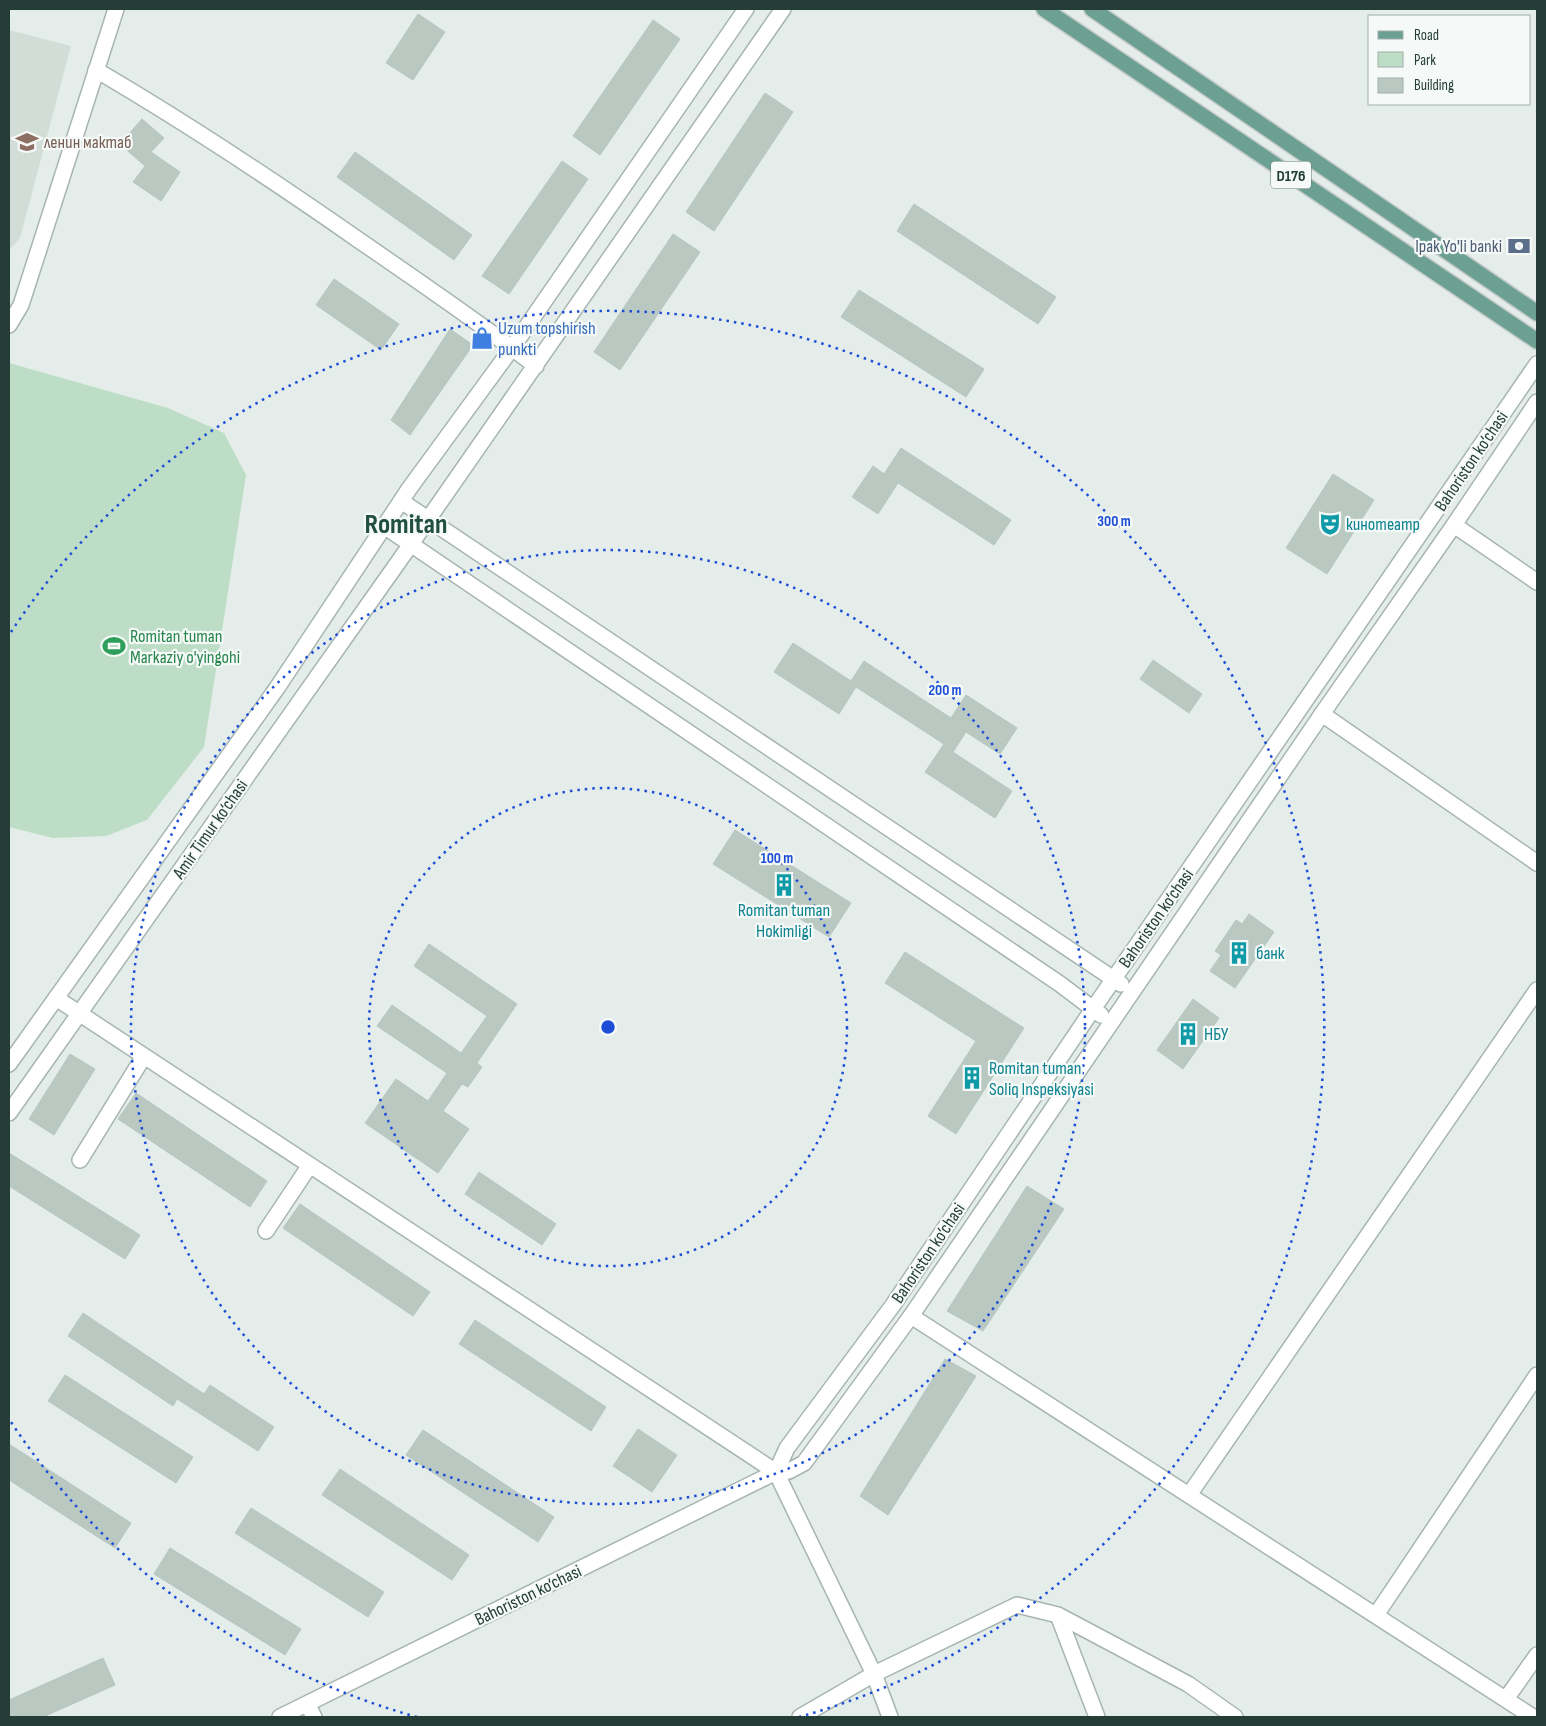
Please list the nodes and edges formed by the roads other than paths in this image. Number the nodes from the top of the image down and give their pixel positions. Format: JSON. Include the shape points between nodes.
{"nodes":[{"id":1,"x":116,"y":9,"type":"edge"},
{"id":2,"x":746,"y":9,"type":"edge"},
{"id":3,"x":783,"y":9,"type":"edge"},
{"id":4,"x":1044,"y":9,"type":"edge"},
{"id":5,"x":1092,"y":9,"type":"edge"},
{"id":6,"x":96,"y":70,"type":"junction"},
{"id":7,"x":1537,"y":313,"type":"edge"},
{"id":8,"x":9,"y":325,"type":"edge"},
{"id":9,"x":1537,"y":341,"type":"edge"},
{"id":10,"x":512,"y":348,"type":"junction"},
{"id":11,"x":1537,"y":364,"type":"edge"},
{"id":12,"x":536,"y":366,"type":"junction"},
{"id":13,"x":1537,"y":402,"type":"edge"},
{"id":14,"x":401,"y":502,"type":"junction"},
{"id":15,"x":428,"y":518,"type":"junction"},
{"id":16,"x":1454,"y":525,"type":"junction"},
{"id":17,"x":384,"y":526,"type":"junction"},
{"id":18,"x":411,"y":544,"type":"junction"},
{"id":19,"x":1537,"y":582,"type":"edge"},
{"id":20,"x":1322,"y":714,"type":"junction"},
{"id":21,"x":1537,"y":863,"type":"edge"},
{"id":22,"x":1114,"y":979,"type":"junction"},
{"id":23,"x":1537,"y":990,"type":"edge"},
{"id":24,"x":1132,"y":992,"type":"junction"},
{"id":25,"x":56,"y":998,"type":"junction"},
{"id":26,"x":1093,"y":1009,"type":"junction"},
{"id":27,"x":80,"y":1014,"type":"junction"},
{"id":28,"x":1111,"y":1022,"type":"junction"},
{"id":29,"x":144,"y":1056,"type":"junction"},
{"id":30,"x":9,"y":1064,"type":"edge"},
{"id":31,"x":9,"y":1113,"type":"edge"},
{"id":32,"x":80,"y":1160,"type":"dead end"},
{"id":33,"x":310,"y":1165,"type":"junction"},
{"id":34,"x":266,"y":1231,"type":"dead end"},
{"id":35,"x":911,"y":1316,"type":"junction"},
{"id":36,"x":1537,"y":1375,"type":"edge"},
{"id":37,"x":776,"y":1472,"type":"junction"},
{"id":38,"x":1189,"y":1495,"type":"junction"},
{"id":39,"x":1058,"y":1615,"type":"junction"},
{"id":40,"x":1376,"y":1615,"type":"junction"},
{"id":41,"x":1537,"y":1655,"type":"edge"},
{"id":42,"x":874,"y":1674,"type":"junction"},
{"id":43,"x":1506,"y":1699,"type":"junction"},
{"id":44,"x":311,"y":1711,"type":"edge"},
{"id":45,"x":280,"y":1717,"type":"edge"},
{"id":46,"x":800,"y":1717,"type":"edge"},
{"id":47,"x":890,"y":1717,"type":"edge"},
{"id":48,"x":1097,"y":1717,"type":"edge"},
{"id":49,"x":1236,"y":1717,"type":"edge"},
{"id":50,"x":1533,"y":1717,"type":"edge"}],
"edges":[{"from":1,"to":6,"type":"street"},
{"from":2,"to":10,"type":"street","name":"Amir Timur ko‘chasi"},
{"from":3,"to":12,"type":"street","name":"Amir Timur ko‘chasi"},
{"from":4,"to":9,"type":"main road","number":"D176"},
{"from":5,"to":7,"type":"main road","number":"D176"},
{"from":6,"to":8,"type":"street","via":[[21,305]]},
{"from":6,"to":10,"type":"street","via":[[283,187]]},
{"from":10,"to":12,"type":"street"},
{"from":10,"to":14,"type":"street","name":"Amir Timur ko‘chasi"},
{"from":11,"to":22,"type":"street","name":"Bahoriston ko‘chasi"},
{"from":12,"to":15,"type":"street","name":"Amir Timur ko‘chasi"},
{"from":13,"to":16,"type":"street","name":"Bahoriston ko‘chasi"},
{"from":14,"to":15,"type":"street"},
{"from":14,"to":17,"type":"street","name":"Amir Timur ko‘chasi"},
{"from":15,"to":18,"type":"street","name":"Amir Timur ko‘chasi"},
{"from":15,"to":22,"type":"street"},
{"from":16,"to":19,"type":"street"},
{"from":16,"to":20,"type":"street","name":"Bahoriston ko‘chasi"},
{"from":17,"to":18,"type":"street"},
{"from":17,"to":25,"type":"street","name":"Amir Timur ko‘chasi","via":[[277,688]]},
{"from":18,"to":26,"type":"street"},
{"from":18,"to":27,"type":"street","name":"Amir Timur ko‘chasi"},
{"from":20,"to":21,"type":"street"},
{"from":20,"to":24,"type":"street","name":"Bahoriston ko‘chasi"},
{"from":22,"to":24,"type":"street"},
{"from":22,"to":26,"type":"street","name":"Bahoriston ko‘chasi"},
{"from":23,"to":38,"type":"street"},
{"from":24,"to":28,"type":"street","name":"Bahoriston ko‘chasi"},
{"from":25,"to":27,"type":"street"},
{"from":25,"to":30,"type":"street","name":"Amir Timur ko‘chasi"},
{"from":26,"to":28,"type":"street"},
{"from":26,"to":37,"type":"street","name":"Bahoriston ko‘chasi","via":[[893,1306],[787,1448]]},
{"from":27,"to":29,"type":"street"},
{"from":27,"to":31,"type":"street","name":"Amir Timur ko‘chasi"},
{"from":28,"to":35,"type":"street","name":"Bahoriston ko‘chasi"},
{"from":29,"to":32,"type":"street"},
{"from":29,"to":33,"type":"street"},
{"from":33,"to":34,"type":"street"},
{"from":33,"to":37,"type":"street"},
{"from":35,"to":37,"type":"street","name":"Bahoriston ko‘chasi","via":[[804,1463],[789,1471]]},
{"from":35,"to":38,"type":"street"},
{"from":36,"to":40,"type":"street"},
{"from":37,"to":42,"type":"street"},
{"from":37,"to":44,"type":"street","name":"Bahoriston ko‘chasi"},
{"from":38,"to":40,"type":"street"},
{"from":39,"to":42,"type":"street","via":[[1017,1605]]},
{"from":39,"to":48,"type":"street"},
{"from":39,"to":49,"type":"street","via":[[1188,1684]]},
{"from":40,"to":43,"type":"street"},
{"from":41,"to":43,"type":"street"},
{"from":42,"to":46,"type":"street"},
{"from":42,"to":47,"type":"street"},
{"from":43,"to":50,"type":"street"},
{"from":44,"to":45,"type":"street","name":"Bahoriston ko‘chasi"}]}
